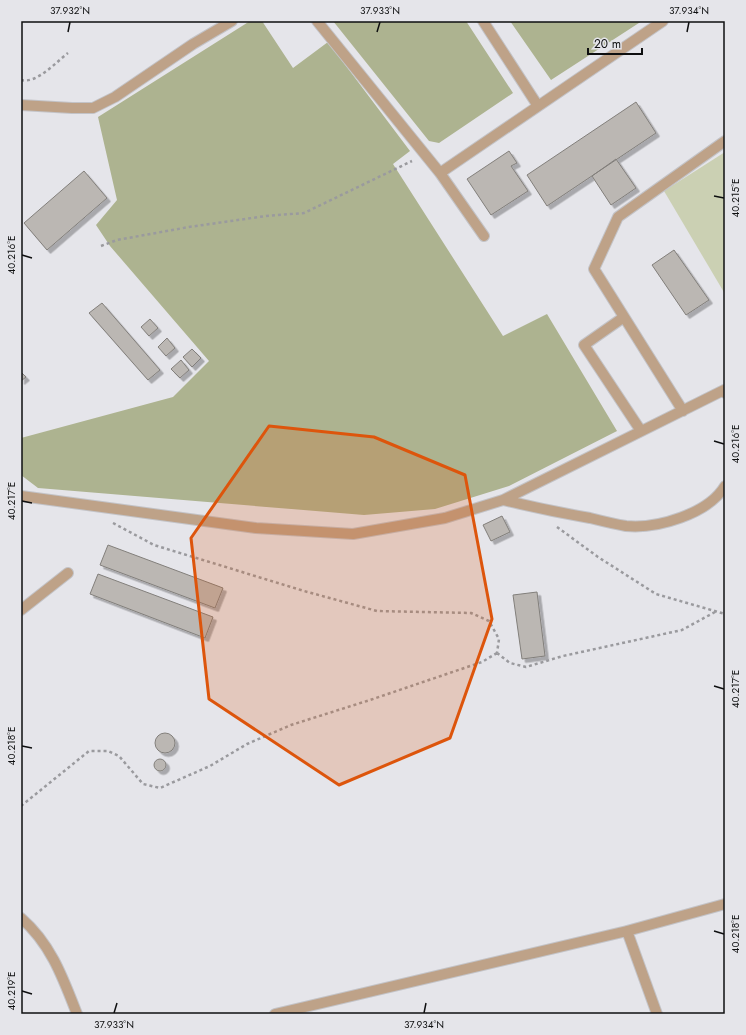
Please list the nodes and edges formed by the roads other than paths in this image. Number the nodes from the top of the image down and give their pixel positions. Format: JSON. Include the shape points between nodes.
{"nodes":[{"id":1,"x":232,"y":21,"type":"edge"},
{"id":2,"x":317,"y":21,"type":"edge"},
{"id":3,"x":483,"y":21,"type":"edge"},
{"id":4,"x":663,"y":21,"type":"edge"},
{"id":5,"x":21,"y":105,"type":"edge"},
{"id":6,"x":538,"y":106,"type":"junction"},
{"id":7,"x":725,"y":141,"type":"edge"},
{"id":8,"x":440,"y":173,"type":"junction"},
{"id":9,"x":484,"y":236,"type":"dead end"},
{"id":10,"x":624,"y":317,"type":"junction"},
{"id":11,"x":725,"y":393,"type":"edge"},
{"id":12,"x":683,"y":411,"type":"junction"},
{"id":13,"x":641,"y":430,"type":"junction"},
{"id":14,"x":725,"y":486,"type":"edge"},
{"id":15,"x":21,"y":496,"type":"edge"},
{"id":16,"x":503,"y":500,"type":"junction"},
{"id":17,"x":68,"y":573,"type":"dead end"},
{"id":18,"x":21,"y":610,"type":"edge"},
{"id":19,"x":725,"y":904,"type":"edge"},
{"id":20,"x":21,"y":918,"type":"edge"},
{"id":21,"x":627,"y":931,"type":"junction"},
{"id":22,"x":77,"y":1014,"type":"edge"},
{"id":23,"x":275,"y":1014,"type":"edge"},
{"id":24,"x":657,"y":1014,"type":"edge"}],
"edges":[{"from":1,"to":5,"type":"lane","via":[[115,97],[93,108]]},
{"from":2,"to":8,"type":"lane"},
{"from":3,"to":6,"type":"lane"},
{"from":4,"to":6,"type":"lane"},
{"from":6,"to":8,"type":"lane"},
{"from":7,"to":10,"type":"lane","via":[[618,217],[594,269]]},
{"from":8,"to":9,"type":"lane"},
{"from":10,"to":12,"type":"lane"},
{"from":10,"to":13,"type":"lane","via":[[584,345]]},
{"from":11,"to":12,"type":"lane","via":[[724,390]]},
{"from":12,"to":13,"type":"lane"},
{"from":13,"to":16,"type":"lane"},
{"from":14,"to":16,"type":"lane","via":[[701,508],[670,522],[627,526]]},
{"from":15,"to":16,"type":"lane","via":[[256,528],[353,534],[445,518]]},
{"from":17,"to":18,"type":"lane"},
{"from":19,"to":21,"type":"lane"},
{"from":20,"to":22,"type":"lane","via":[[30,926],[57,963]]},
{"from":21,"to":23,"type":"lane"},
{"from":21,"to":24,"type":"lane"}]}
